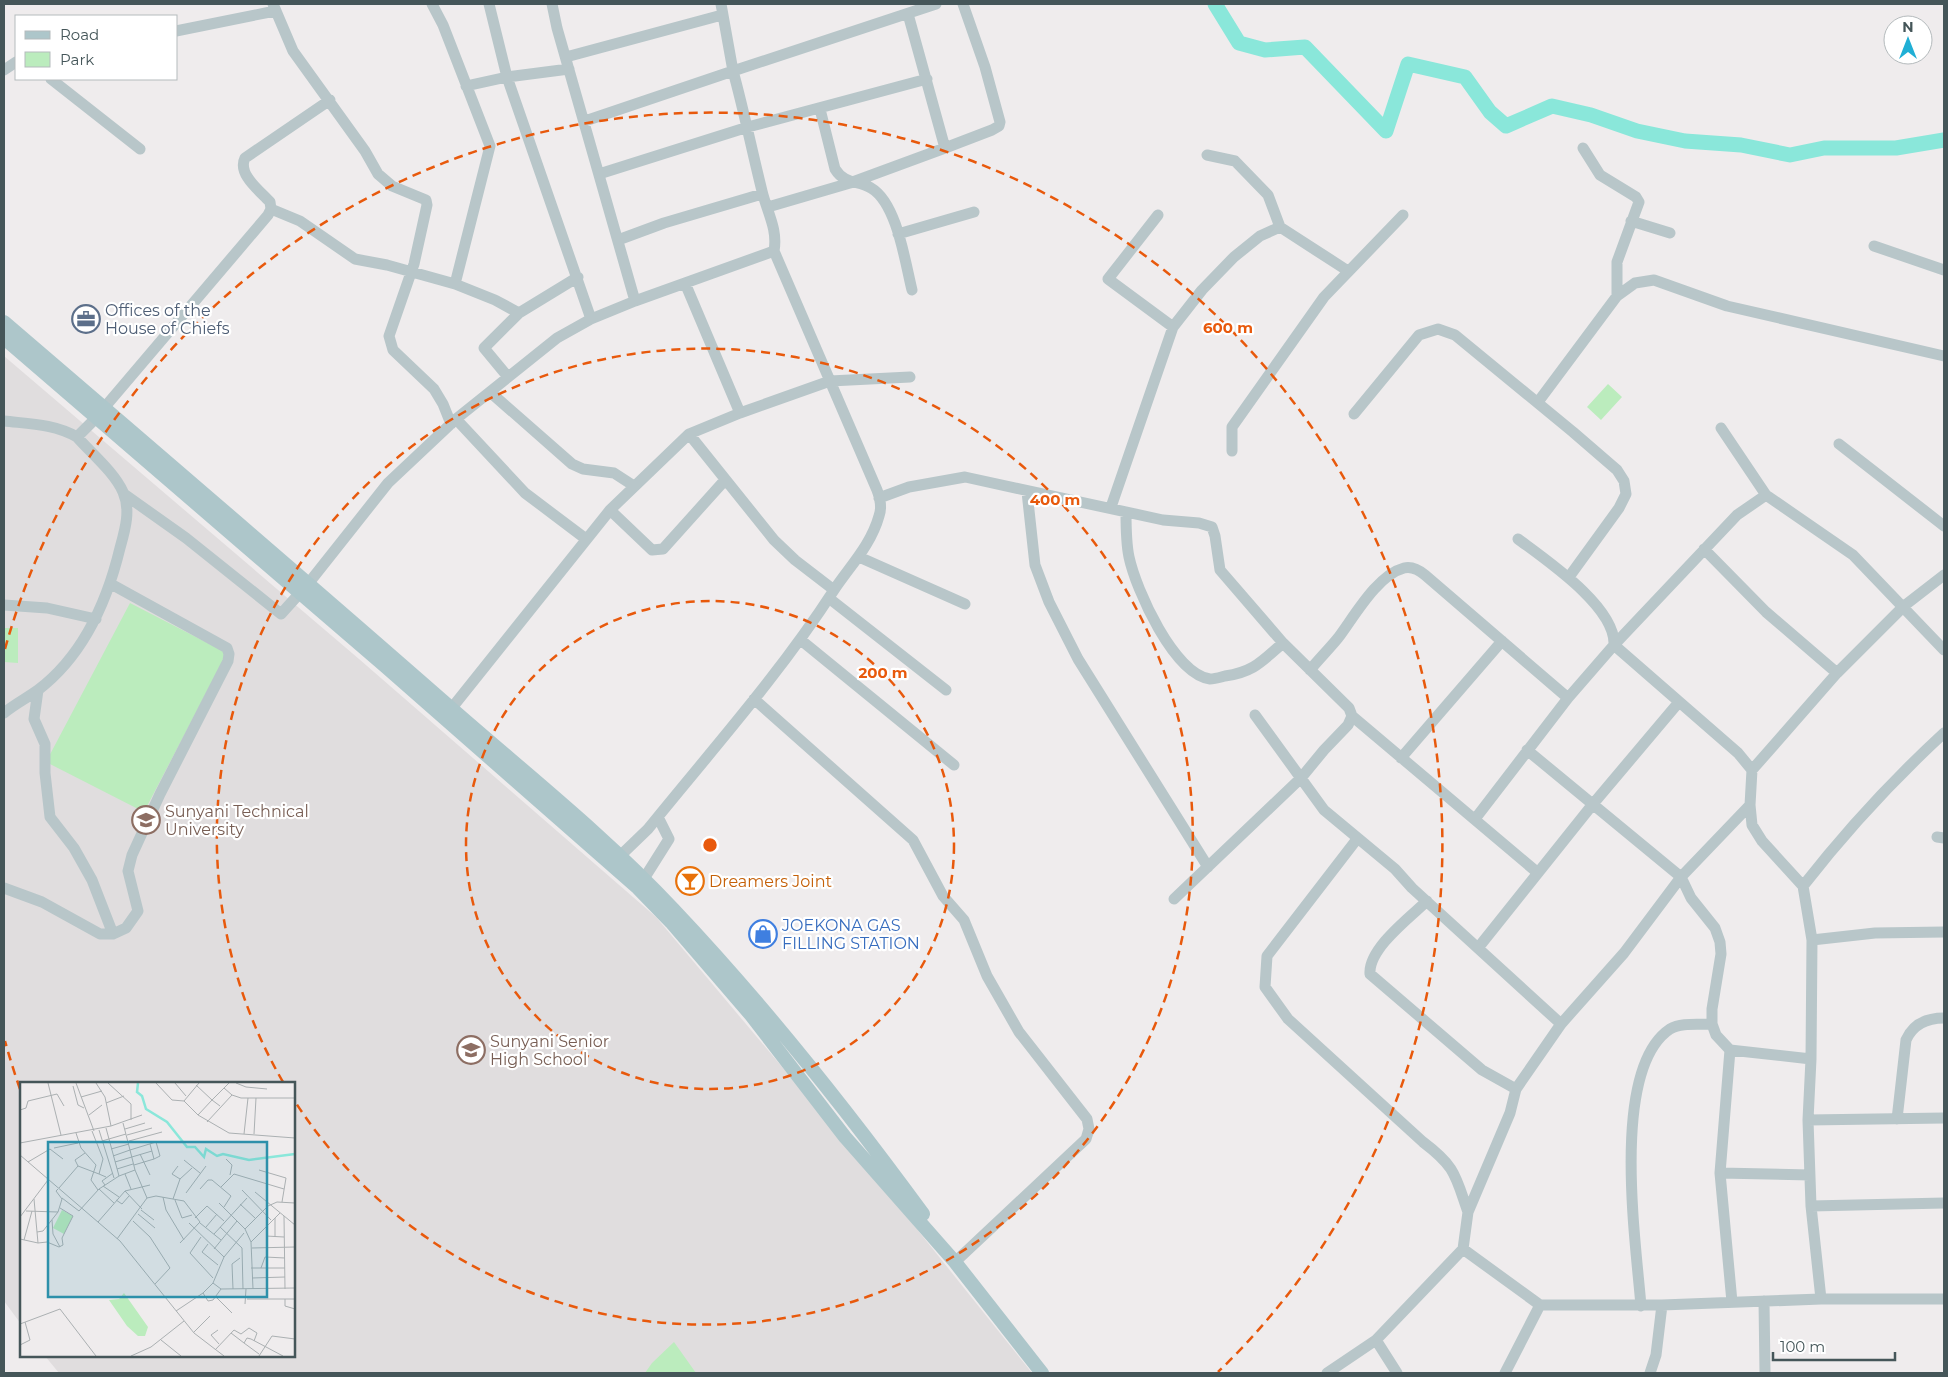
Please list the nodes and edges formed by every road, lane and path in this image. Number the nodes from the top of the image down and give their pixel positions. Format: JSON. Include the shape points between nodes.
{"nodes":[{"id":1,"x":432,"y":4,"type":"edge"},
{"id":2,"x":489,"y":4,"type":"edge"},
{"id":3,"x":552,"y":4,"type":"edge"},
{"id":4,"x":936,"y":4,"type":"edge"},
{"id":5,"x":963,"y":4,"type":"edge"},
{"id":6,"x":274,"y":7,"type":"edge"},
{"id":7,"x":721,"y":9,"type":"edge"},
{"id":8,"x":908,"y":14,"type":"junction"},
{"id":9,"x":178,"y":31,"type":"edge"},
{"id":10,"x":15,"y":63,"type":"edge"},
{"id":11,"x":567,"y":63,"type":"junction"},
{"id":12,"x":4,"y":70,"type":"edge"},
{"id":13,"x":733,"y":71,"type":"junction"},
{"id":14,"x":507,"y":77,"type":"junction"},
{"id":15,"x":927,"y":79,"type":"junction"},
{"id":16,"x":52,"y":80,"type":"edge"},
{"id":17,"x":466,"y":86,"type":"junction"},
{"id":18,"x":330,"y":100,"type":"junction"},
{"id":19,"x":820,"y":109,"type":"junction"},
{"id":20,"x":585,"y":121,"type":"junction"},
{"id":21,"x":748,"y":127,"type":"junction"},
{"id":22,"x":944,"y":148,"type":"junction"},
{"id":23,"x":1583,"y":148,"type":"dead end"},
{"id":24,"x":140,"y":149,"type":"dead end"},
{"id":25,"x":1207,"y":155,"type":"dead end"},
{"id":26,"x":599,"y":174,"type":"junction"},
{"id":27,"x":850,"y":183,"type":"junction"},
{"id":28,"x":762,"y":194,"type":"junction"},
{"id":29,"x":768,"y":207,"type":"junction"},
{"id":30,"x":271,"y":209,"type":"junction"},
{"id":31,"x":974,"y":212,"type":"dead end"},
{"id":32,"x":1158,"y":215,"type":"dead end"},
{"id":33,"x":1404,"y":215,"type":"dead end"},
{"id":34,"x":1631,"y":221,"type":"junction"},
{"id":35,"x":1280,"y":227,"type":"junction"},
{"id":36,"x":1670,"y":233,"type":"dead end"},
{"id":37,"x":898,"y":234,"type":"junction"},
{"id":38,"x":618,"y":240,"type":"junction"},
{"id":39,"x":1874,"y":246,"type":"dead end"},
{"id":40,"x":774,"y":250,"type":"junction"},
{"id":41,"x":1944,"y":270,"type":"edge"},
{"id":42,"x":412,"y":271,"type":"junction"},
{"id":43,"x":1348,"y":271,"type":"junction"},
{"id":44,"x":578,"y":277,"type":"junction"},
{"id":45,"x":685,"y":283,"type":"junction"},
{"id":46,"x":456,"y":284,"type":"junction"},
{"id":47,"x":912,"y":290,"type":"dead end"},
{"id":48,"x":1617,"y":296,"type":"junction"},
{"id":49,"x":635,"y":301,"type":"junction"},
{"id":50,"x":519,"y":313,"type":"junction"},
{"id":51,"x":591,"y":319,"type":"junction"},
{"id":52,"x":4,"y":322,"type":"edge"},
{"id":53,"x":1173,"y":327,"type":"junction"},
{"id":54,"x":4,"y":338,"type":"edge"},
{"id":55,"x":1944,"y":356,"type":"edge"},
{"id":56,"x":508,"y":377,"type":"junction"},
{"id":57,"x":910,"y":377,"type":"dead end"},
{"id":58,"x":830,"y":380,"type":"junction"},
{"id":59,"x":490,"y":392,"type":"junction"},
{"id":60,"x":1538,"y":402,"type":"junction"},
{"id":61,"x":100,"y":413,"type":"junction"},
{"id":62,"x":740,"y":413,"type":"junction"},
{"id":63,"x":1354,"y":414,"type":"dead end"},
{"id":64,"x":4,"y":421,"type":"edge"},
{"id":65,"x":453,"y":422,"type":"junction"},
{"id":66,"x":1721,"y":428,"type":"dead end"},
{"id":67,"x":689,"y":434,"type":"junction"},
{"id":68,"x":77,"y":438,"type":"junction"},
{"id":69,"x":1838,"y":444,"type":"dead end"},
{"id":70,"x":1232,"y":451,"type":"dead end"},
{"id":71,"x":725,"y":480,"type":"junction"},
{"id":72,"x":634,"y":486,"type":"junction"},
{"id":73,"x":1028,"y":492,"type":"junction"},
{"id":74,"x":124,"y":494,"type":"junction"},
{"id":75,"x":1766,"y":495,"type":"junction"},
{"id":76,"x":880,"y":498,"type":"junction"},
{"id":77,"x":1110,"y":507,"type":"junction"},
{"id":78,"x":610,"y":510,"type":"junction"},
{"id":79,"x":1126,"y":512,"type":"junction"},
{"id":80,"x":1944,"y":526,"type":"edge"},
{"id":81,"x":586,"y":539,"type":"junction"},
{"id":82,"x":1518,"y":539,"type":"dead end"},
{"id":83,"x":1704,"y":549,"type":"junction"},
{"id":84,"x":859,"y":557,"type":"junction"},
{"id":85,"x":1944,"y":575,"type":"edge"},
{"id":86,"x":1569,"y":577,"type":"junction"},
{"id":87,"x":110,"y":584,"type":"junction"},
{"id":88,"x":304,"y":589,"type":"junction"},
{"id":89,"x":832,"y":594,"type":"junction"},
{"id":90,"x":4,"y":604,"type":"edge"},
{"id":91,"x":965,"y":604,"type":"dead end"},
{"id":92,"x":1904,"y":606,"type":"junction"},
{"id":93,"x":96,"y":619,"type":"junction"},
{"id":94,"x":802,"y":640,"type":"junction"},
{"id":95,"x":1502,"y":641,"type":"junction"},
{"id":96,"x":1283,"y":643,"type":"junction"},
{"id":97,"x":1614,"y":645,"type":"junction"},
{"id":98,"x":1944,"y":650,"type":"edge"},
{"id":99,"x":1310,"y":670,"type":"junction"},
{"id":100,"x":1836,"y":672,"type":"junction"},
{"id":101,"x":38,"y":690,"type":"junction"},
{"id":102,"x":946,"y":690,"type":"dead end"},
{"id":103,"x":1568,"y":698,"type":"junction"},
{"id":104,"x":754,"y":699,"type":"junction"},
{"id":105,"x":1679,"y":702,"type":"junction"},
{"id":106,"x":451,"y":708,"type":"junction"},
{"id":107,"x":4,"y":713,"type":"edge"},
{"id":108,"x":1255,"y":715,"type":"dead end"},
{"id":109,"x":1352,"y":716,"type":"junction"},
{"id":110,"x":1944,"y":733,"type":"edge"},
{"id":111,"x":1527,"y":750,"type":"junction"},
{"id":112,"x":1401,"y":758,"type":"junction"},
{"id":113,"x":954,"y":765,"type":"dead end"},
{"id":114,"x":1752,"y":770,"type":"junction"},
{"id":115,"x":1302,"y":778,"type":"junction"},
{"id":116,"x":1593,"y":804,"type":"junction"},
{"id":117,"x":1750,"y":805,"type":"junction"},
{"id":118,"x":658,"y":817,"type":"junction"},
{"id":119,"x":1475,"y":819,"type":"junction"},
{"id":120,"x":1357,"y":839,"type":"junction"},
{"id":121,"x":620,"y":856,"type":"junction"},
{"id":122,"x":1208,"y":867,"type":"junction"},
{"id":123,"x":1538,"y":873,"type":"junction"},
{"id":124,"x":1681,"y":877,"type":"junction"},
{"id":125,"x":641,"y":884,"type":"junction"},
{"id":126,"x":1803,"y":886,"type":"junction"},
{"id":127,"x":4,"y":888,"type":"edge"},
{"id":128,"x":1174,"y":899,"type":"dead end"},
{"id":129,"x":1427,"y":900,"type":"junction"},
{"id":130,"x":1944,"y":932,"type":"edge"},
{"id":131,"x":112,"y":934,"type":"junction"},
{"id":132,"x":1812,"y":940,"type":"junction"},
{"id":133,"x":1478,"y":948,"type":"junction"},
{"id":134,"x":1944,"y":1018,"type":"edge"},
{"id":135,"x":1561,"y":1024,"type":"junction"},
{"id":136,"x":1712,"y":1024,"type":"junction"},
{"id":137,"x":1730,"y":1050,"type":"junction"},
{"id":138,"x":1811,"y":1059,"type":"junction"},
{"id":139,"x":1516,"y":1089,"type":"junction"},
{"id":140,"x":1944,"y":1118,"type":"edge"},
{"id":141,"x":1897,"y":1119,"type":"junction"},
{"id":142,"x":1808,"y":1120,"type":"junction"},
{"id":143,"x":1720,"y":1174,"type":"junction"},
{"id":144,"x":1810,"y":1175,"type":"junction"},
{"id":145,"x":1944,"y":1203,"type":"edge"},
{"id":146,"x":1810,"y":1206,"type":"junction"},
{"id":147,"x":1468,"y":1212,"type":"junction"},
{"id":148,"x":1463,"y":1249,"type":"junction"},
{"id":149,"x":955,"y":1262,"type":"junction"},
{"id":150,"x":1821,"y":1299,"type":"junction"},
{"id":151,"x":1944,"y":1299,"type":"edge"},
{"id":152,"x":1764,"y":1301,"type":"junction"},
{"id":153,"x":1732,"y":1302,"type":"junction"},
{"id":154,"x":1540,"y":1305,"type":"junction"},
{"id":155,"x":1662,"y":1305,"type":"junction"},
{"id":156,"x":1641,"y":1306,"type":"junction"},
{"id":157,"x":1376,"y":1340,"type":"junction"},
{"id":158,"x":1042,"y":1373,"type":"edge"},
{"id":159,"x":1327,"y":1373,"type":"edge"},
{"id":160,"x":1397,"y":1373,"type":"edge"},
{"id":161,"x":1504,"y":1373,"type":"edge"},
{"id":162,"x":1650,"y":1373,"type":"edge"},
{"id":163,"x":1765,"y":1373,"type":"edge"}],
"edges":[{"from":1,"to":17,"type":"street"},
{"from":2,"to":14,"type":"street"},
{"from":3,"to":11,"type":"street"},
{"from":4,"to":8,"type":"street"},
{"from":5,"to":22,"type":"street","via":[[1000,122],[992,130]]},
{"from":6,"to":9,"type":"street"},
{"from":6,"to":18,"type":"street","via":[[293,51]]},
{"from":7,"to":11,"type":"street"},
{"from":7,"to":13,"type":"street"},
{"from":8,"to":13,"type":"street"},
{"from":8,"to":15,"type":"street"},
{"from":10,"to":12,"type":"street"},
{"from":11,"to":14,"type":"street"},
{"from":11,"to":20,"type":"street"},
{"from":13,"to":20,"type":"street"},
{"from":13,"to":21,"type":"street"},
{"from":14,"to":17,"type":"street"},
{"from":14,"to":44,"type":"street"},
{"from":15,"to":19,"type":"street"},
{"from":15,"to":22,"type":"street"},
{"from":16,"to":24,"type":"street"},
{"from":17,"to":46,"type":"street","via":[[490,146]]},
{"from":18,"to":30,"type":"street","via":[[245,158],[243,171],[270,202]]},
{"from":18,"to":42,"type":"street","via":[[378,174],[392,186],[426,200],[428,205]]},
{"from":19,"to":21,"type":"street"},
{"from":19,"to":27,"type":"street","via":[[835,169]]},
{"from":20,"to":26,"type":"street"},
{"from":21,"to":26,"type":"street"},
{"from":21,"to":28,"type":"street"},
{"from":22,"to":27,"type":"street"},
{"from":23,"to":34,"type":"street","via":[[1600,175],[1636,197],[1639,202]]},
{"from":25,"to":35,"type":"street","via":[[1235,161],[1268,195]]},
{"from":26,"to":38,"type":"street"},
{"from":27,"to":29,"type":"street"},
{"from":27,"to":37,"type":"street","via":[[870,187],[882,196]]},
{"from":28,"to":29,"type":"street"},
{"from":28,"to":38,"type":"street"},
{"from":29,"to":40,"type":"street","via":[[776,240]]},
{"from":30,"to":42,"type":"street","via":[[300,221],[355,258]]},
{"from":30,"to":61,"type":"street"},
{"from":31,"to":37,"type":"street"},
{"from":32,"to":53,"type":"street","via":[[1108,279]]},
{"from":33,"to":43,"type":"street"},
{"from":34,"to":36,"type":"street"},
{"from":34,"to":48,"type":"street","via":[[1617,262]]},
{"from":35,"to":43,"type":"street"},
{"from":35,"to":53,"type":"street","via":[[1260,236],[1234,257]]},
{"from":37,"to":47,"type":"street"},
{"from":38,"to":49,"type":"street"},
{"from":39,"to":41,"type":"street"},
{"from":40,"to":45,"type":"street"},
{"from":40,"to":58,"type":"street"},
{"from":42,"to":46,"type":"street"},
{"from":42,"to":65,"type":"street","via":[[389,336],[390,343],[393,350],[434,390]]},
{"from":43,"to":70,"type":"street","via":[[1324,297],[1232,427]]},
{"from":44,"to":50,"type":"street"},
{"from":44,"to":51,"type":"street"},
{"from":45,"to":49,"type":"street"},
{"from":45,"to":62,"type":"street"},
{"from":46,"to":50,"type":"street"},
{"from":48,"to":55,"type":"street","via":[[1635,283],[1654,280],[1728,306]]},
{"from":48,"to":60,"type":"street"},
{"from":49,"to":51,"type":"street"},
{"from":50,"to":56,"type":"street","via":[[484,348]]},
{"from":51,"to":56,"type":"street","via":[[557,338]]},
{"from":52,"to":61,"type":"main road"},
{"from":53,"to":77,"type":"street"},
{"from":54,"to":61,"type":"main road"},
{"from":56,"to":59,"type":"street"},
{"from":57,"to":58,"type":"street"},
{"from":58,"to":62,"type":"street"},
{"from":58,"to":76,"type":"street"},
{"from":59,"to":65,"type":"street"},
{"from":59,"to":72,"type":"street","via":[[572,464],[583,469],[614,472]]},
{"from":60,"to":63,"type":"street","via":[[1455,335],[1438,329],[1419,335]]},
{"from":60,"to":86,"type":"street","via":[[1616,470],[1626,488],[1619,508]]},
{"from":61,"to":68,"type":"street"},
{"from":61,"to":88,"type":"main road"},
{"from":62,"to":67,"type":"street"},
{"from":64,"to":68,"type":"street","via":[[50,426]]},
{"from":65,"to":81,"type":"street","via":[[524,493]]},
{"from":65,"to":88,"type":"street","via":[[388,483]]},
{"from":66,"to":75,"type":"street"},
{"from":67,"to":71,"type":"street"},
{"from":67,"to":72,"type":"street"},
{"from":68,"to":74,"type":"street","via":[[119,484]]},
{"from":69,"to":80,"type":"street"},
{"from":71,"to":78,"type":"street","via":[[658,551],[652,550]]},
{"from":71,"to":89,"type":"street","via":[[774,540]]},
{"from":72,"to":78,"type":"street"},
{"from":73,"to":76,"type":"street","via":[[965,477],[909,487]]},
{"from":73,"to":77,"type":"street"},
{"from":73,"to":122,"type":"street","via":[[1035,565],[1049,602],[1078,659]]},
{"from":74,"to":87,"type":"street","via":[[126,522]]},
{"from":74,"to":88,"type":"street","via":[[186,538],[281,614]]},
{"from":75,"to":83,"type":"street","via":[[1737,515]]},
{"from":75,"to":92,"type":"street","via":[[1854,554]]},
{"from":76,"to":84,"type":"street","via":[[880,515]]},
{"from":77,"to":79,"type":"street"},
{"from":78,"to":81,"type":"street"},
{"from":79,"to":96,"type":"street","via":[[1212,527],[1220,570]]},
{"from":79,"to":96,"type":"street","via":[[1128,556],[1135,578],[1158,631],[1190,671],[1210,679],[1243,674]]},
{"from":81,"to":106,"type":"street"},
{"from":82,"to":86,"type":"street"},
{"from":83,"to":97,"type":"street"},
{"from":83,"to":100,"type":"street","via":[[1766,612]]},
{"from":84,"to":89,"type":"street"},
{"from":84,"to":91,"type":"street"},
{"from":85,"to":92,"type":"street"},
{"from":86,"to":97,"type":"street","via":[[1610,622]]},
{"from":87,"to":93,"type":"street"},
{"from":87,"to":131,"type":"street","via":[[227,648],[229,654],[132,855],[128,871],[138,912],[126,928]]},
{"from":88,"to":106,"type":"main road"},
{"from":88,"to":125,"type":"main road","via":[[386,666]]},
{"from":89,"to":94,"type":"street"},
{"from":89,"to":102,"type":"street"},
{"from":90,"to":93,"type":"street","via":[[47,608]]},
{"from":92,"to":98,"type":"street"},
{"from":92,"to":100,"type":"street"},
{"from":93,"to":101,"type":"street","via":[[53,677]]},
{"from":94,"to":104,"type":"street"},
{"from":94,"to":113,"type":"street"},
{"from":95,"to":99,"type":"street","via":[[1425,575],[1413,568],[1405,568],[1382,582]]},
{"from":95,"to":103,"type":"street"},
{"from":95,"to":112,"type":"street"},
{"from":96,"to":99,"type":"street"},
{"from":97,"to":103,"type":"street"},
{"from":97,"to":105,"type":"street"},
{"from":99,"to":109,"type":"street","via":[[1349,708]]},
{"from":100,"to":114,"type":"street"},
{"from":101,"to":107,"type":"street"},
{"from":101,"to":131,"type":"street","via":[[34,719],[45,744],[50,817],[74,848],[92,880]]},
{"from":103,"to":111,"type":"street"},
{"from":104,"to":118,"type":"street"},
{"from":104,"to":149,"type":"street","via":[[913,840],[943,896],[964,920],[987,976],[1018,1032],[1087,1119],[1086,1139]]},
{"from":105,"to":114,"type":"street","via":[[1738,753]]},
{"from":105,"to":116,"type":"street"},
{"from":106,"to":121,"type":"main road"},
{"from":108,"to":115,"type":"street"},
{"from":109,"to":112,"type":"street"},
{"from":109,"to":115,"type":"street","via":[[1348,725]]},
{"from":110,"to":126,"type":"street","via":[[1854,824]]},
{"from":111,"to":116,"type":"street"},
{"from":111,"to":119,"type":"street"},
{"from":112,"to":119,"type":"street"},
{"from":114,"to":117,"type":"street"},
{"from":115,"to":120,"type":"street","via":[[1324,810]]},
{"from":115,"to":122,"type":"street"},
{"from":116,"to":123,"type":"street"},
{"from":116,"to":124,"type":"street"},
{"from":117,"to":124,"type":"street"},
{"from":117,"to":126,"type":"street","via":[[1752,825],[1762,841]]},
{"from":118,"to":121,"type":"street"},
{"from":118,"to":125,"type":"street","via":[[669,839]]},
{"from":119,"to":123,"type":"street"},
{"from":120,"to":129,"type":"street"},
{"from":120,"to":147,"type":"street","via":[[1267,956],[1265,987],[1288,1019],[1441,1156],[1454,1171]]},
{"from":121,"to":125,"type":"main road"},
{"from":122,"to":128,"type":"street"},
{"from":123,"to":133,"type":"street"},
{"from":124,"to":135,"type":"street","via":[[1615,964]]},
{"from":124,"to":136,"type":"street","via":[[1720,942]]},
{"from":125,"to":149,"type":"main road","via":[[732,976],[808,1067],[919,1208]]},
{"from":126,"to":132,"type":"street"},
{"from":127,"to":131,"type":"street","via":[[42,902],[100,934]]},
{"from":129,"to":133,"type":"street"},
{"from":129,"to":139,"type":"street","via":[[1375,953],[1369,965],[1370,974],[1482,1070]]},
{"from":130,"to":132,"type":"street","via":[[1867,934]]},
{"from":132,"to":138,"type":"street"},
{"from":133,"to":135,"type":"street"},
{"from":134,"to":141,"type":"street","via":[[1925,1021],[1909,1033]]},
{"from":135,"to":139,"type":"street"},
{"from":136,"to":137,"type":"street","via":[[1716,1035]]},
{"from":136,"to":156,"type":"street","via":[[1670,1029],[1649,1054],[1638,1081],[1632,1125]]},
{"from":137,"to":138,"type":"street"},
{"from":137,"to":143,"type":"street"},
{"from":138,"to":142,"type":"street"},
{"from":139,"to":147,"type":"street","via":[[1510,1112]]},
{"from":140,"to":141,"type":"street"},
{"from":141,"to":142,"type":"street"},
{"from":142,"to":144,"type":"street"},
{"from":143,"to":144,"type":"street"},
{"from":143,"to":153,"type":"street"},
{"from":144,"to":146,"type":"street"},
{"from":145,"to":146,"type":"street"},
{"from":146,"to":150,"type":"street"},
{"from":147,"to":148,"type":"street"},
{"from":148,"to":154,"type":"street"},
{"from":148,"to":157,"type":"street"},
{"from":149,"to":158,"type":"main road"},
{"from":150,"to":151,"type":"street"},
{"from":150,"to":152,"type":"street"},
{"from":152,"to":153,"type":"street"},
{"from":152,"to":163,"type":"street"},
{"from":153,"to":155,"type":"street"},
{"from":154,"to":156,"type":"street"},
{"from":154,"to":161,"type":"street"},
{"from":155,"to":156,"type":"street"},
{"from":155,"to":162,"type":"street","via":[[1656,1355]]},
{"from":157,"to":159,"type":"street"},
{"from":157,"to":160,"type":"street"}]}
